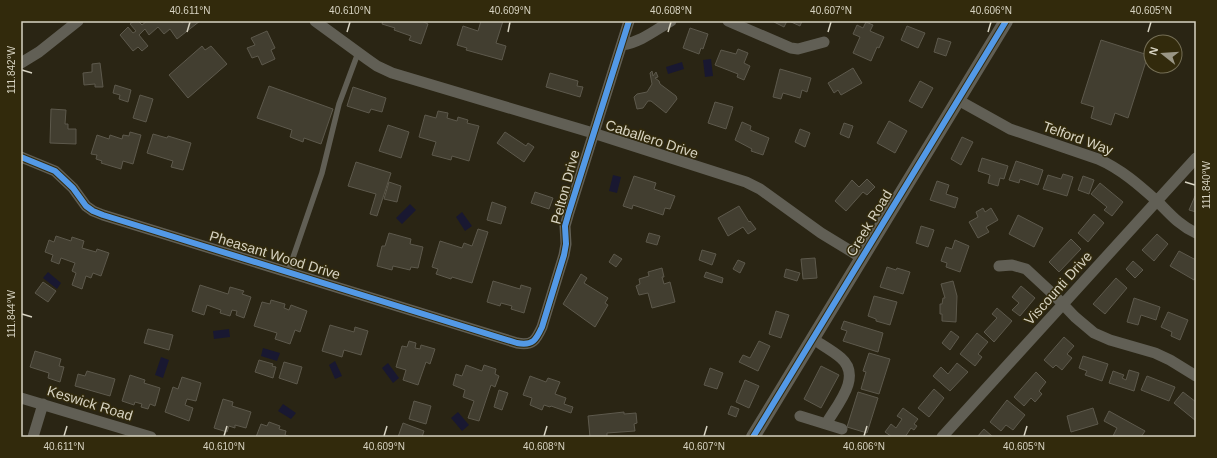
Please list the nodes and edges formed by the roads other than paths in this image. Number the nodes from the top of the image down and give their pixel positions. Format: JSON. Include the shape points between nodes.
{"nodes":[{"id":1,"x":78,"y":21,"type":"edge"},
{"id":2,"x":315,"y":21,"type":"edge"},
{"id":3,"x":629,"y":21,"type":"edge"},
{"id":4,"x":671,"y":21,"type":"edge"},
{"id":5,"x":728,"y":21,"type":"edge"},
{"id":6,"x":1006,"y":21,"type":"edge"},
{"id":7,"x":824,"y":42,"type":"dead end"},
{"id":8,"x":622,"y":45,"type":"junction"},
{"id":9,"x":358,"y":52,"type":"junction"},
{"id":10,"x":21,"y":63,"type":"edge"},
{"id":11,"x":958,"y":100,"type":"junction"},
{"id":12,"x":593,"y":133,"type":"junction"},
{"id":13,"x":21,"y":157,"type":"edge"},
{"id":14,"x":1196,"y":158,"type":"edge"},
{"id":15,"x":1156,"y":201,"type":"junction"},
{"id":16,"x":1196,"y":233,"type":"edge"},
{"id":17,"x":862,"y":258,"type":"junction"},
{"id":18,"x":1000,"y":266,"type":"dead end"},
{"id":19,"x":288,"y":272,"type":"junction"},
{"id":20,"x":1063,"y":305,"type":"junction"},
{"id":21,"x":537,"y":338,"type":"joint"},
{"id":22,"x":813,"y":338,"type":"junction"},
{"id":23,"x":1196,"y":376,"type":"edge"},
{"id":24,"x":21,"y":398,"type":"edge"},
{"id":25,"x":43,"y":404,"type":"junction"},
{"id":26,"x":800,"y":416,"type":"dead end"},
{"id":27,"x":826,"y":424,"type":"junction"},
{"id":28,"x":842,"y":429,"type":"dead end"},
{"id":29,"x":33,"y":437,"type":"edge"},
{"id":30,"x":151,"y":437,"type":"edge"},
{"id":31,"x":753,"y":437,"type":"edge"},
{"id":32,"x":942,"y":437,"type":"edge"}],
"edges":[{"from":1,"to":10,"type":"street"},
{"from":2,"to":9,"type":"street","name":"Caballero Drive"},
{"from":3,"to":8,"type":"street","name":"Pelton Drive"},
{"from":4,"to":8,"type":"street","via":[[640,41]]},
{"from":5,"to":7,"type":"street","via":[[791,48],[798,49]]},
{"from":6,"to":11,"type":"street","name":"Creek Road"},
{"from":8,"to":12,"type":"street","name":"Pelton Drive"},
{"from":9,"to":12,"type":"street","name":"Caballero Drive","via":[[392,72]]},
{"from":9,"to":19,"type":"lane","via":[[339,104],[322,173]]},
{"from":11,"to":15,"type":"street","name":"Telford Way","via":[[1024,135],[1110,165]]},
{"from":11,"to":17,"type":"street","name":"Creek Road"},
{"from":12,"to":17,"type":"street","name":"Caballero Drive","via":[[746,182]]},
{"from":12,"to":21,"type":"street","name":"Pelton Drive","via":[[565,226],[564,255]]},
{"from":13,"to":19,"type":"street","name":"Pheasant Wood Drive","via":[[55,171],[93,211]]},
{"from":14,"to":15,"type":"street","name":"Viscounti Drive"},
{"from":15,"to":16,"type":"street","name":"Telford Way","via":[[1182,226]]},
{"from":15,"to":20,"type":"street","name":"Viscounti Drive"},
{"from":17,"to":22,"type":"street","name":"Creek Road"},
{"from":18,"to":20,"type":"street","via":[[1012,265],[1026,269]]},
{"from":19,"to":21,"type":"street","name":"Pheasant Wood Drive","via":[[517,343],[528,344]]},
{"from":20,"to":23,"type":"street","via":[[1094,333],[1155,353]]},
{"from":20,"to":32,"type":"street","name":"Viscounti Drive"},
{"from":22,"to":27,"type":"street","via":[[841,358],[850,374],[849,384]]},
{"from":22,"to":31,"type":"street","name":"Creek Road"},
{"from":24,"to":25,"type":"street","name":"Keswick Road"},
{"from":25,"to":29,"type":"street"},
{"from":25,"to":30,"type":"street","name":"Keswick Road"},
{"from":26,"to":27,"type":"street"},
{"from":27,"to":28,"type":"street"}]}
